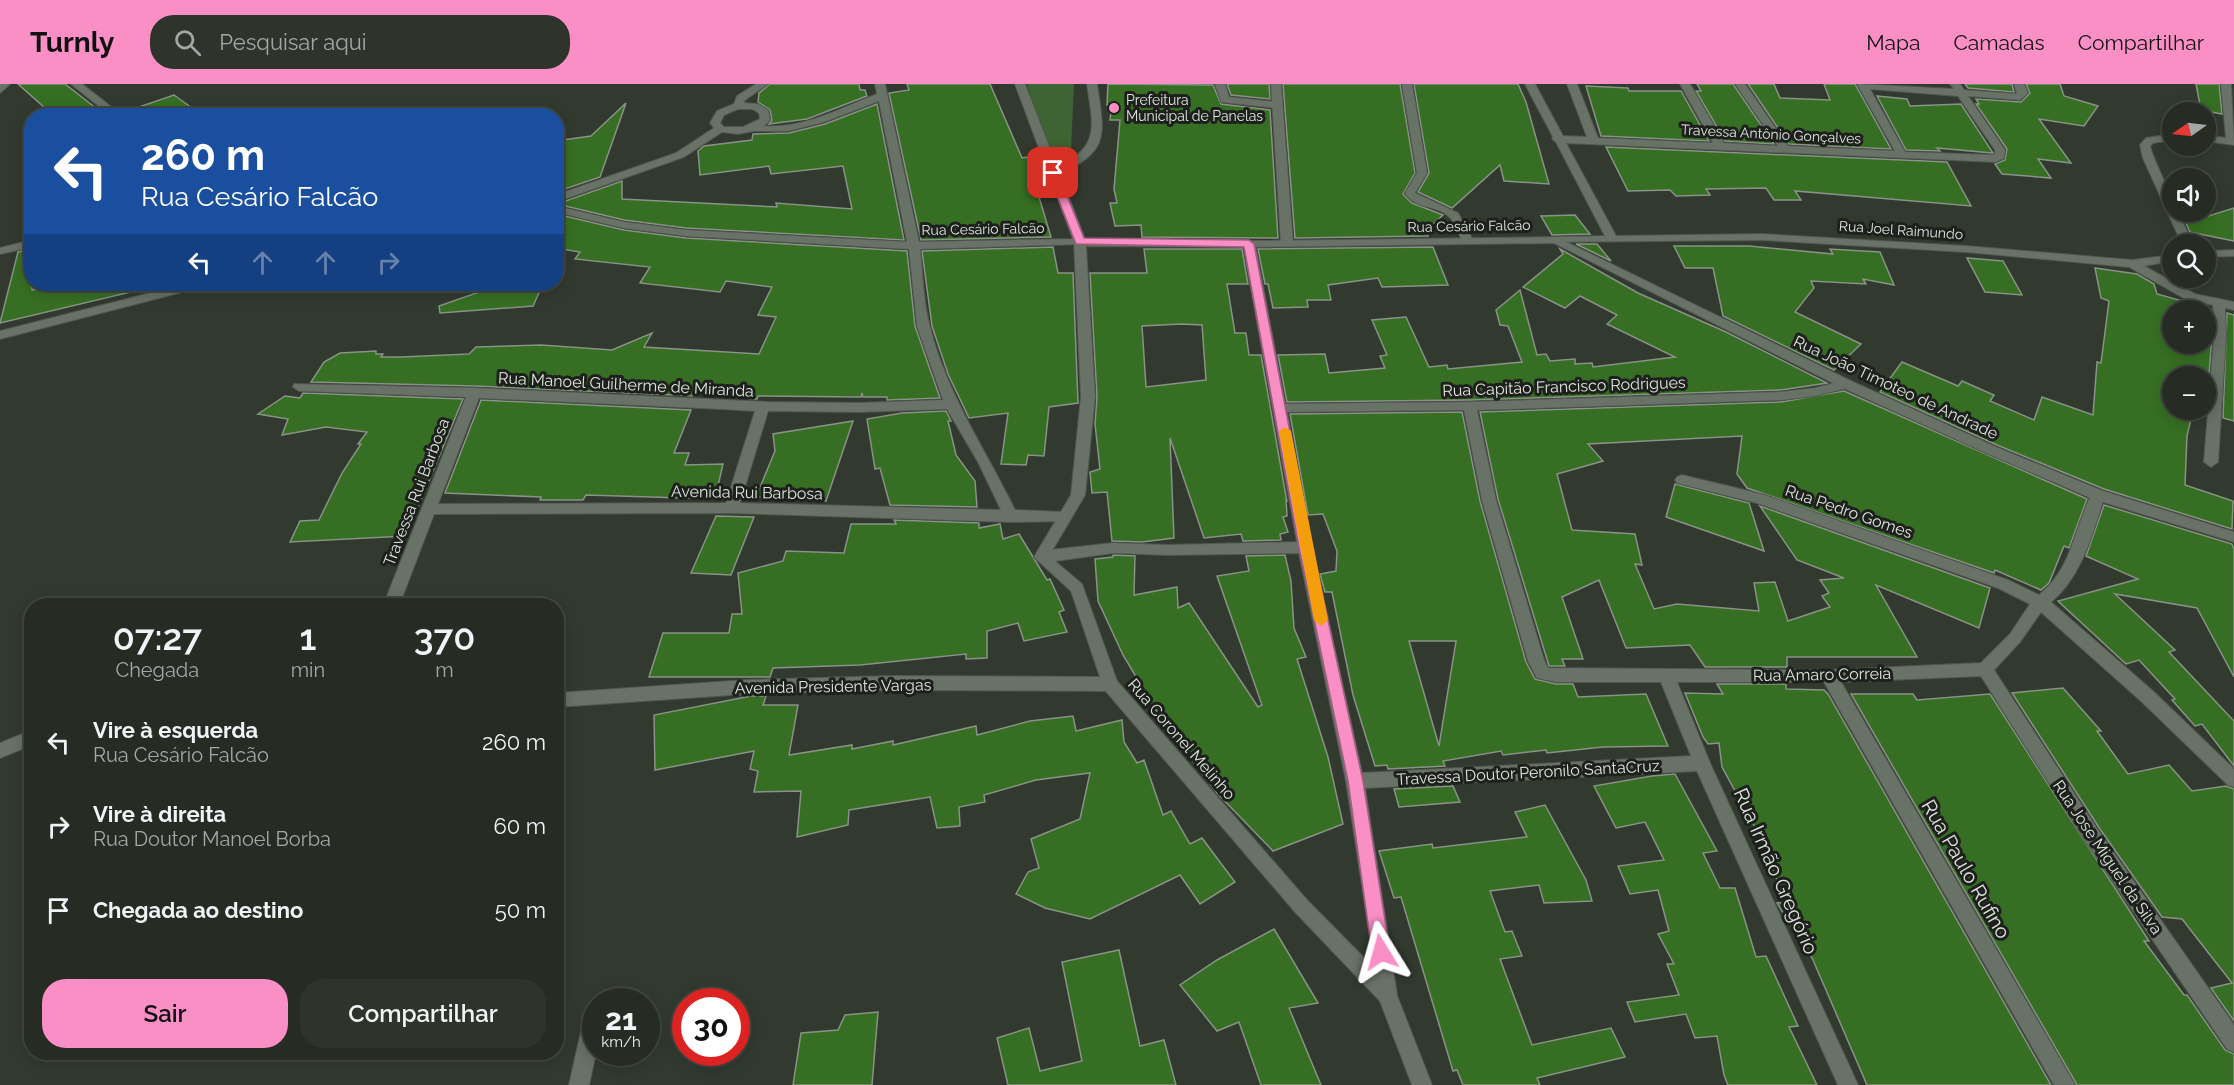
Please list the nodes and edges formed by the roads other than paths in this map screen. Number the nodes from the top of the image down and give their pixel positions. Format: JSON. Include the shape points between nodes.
{"nodes":[{"id":1,"x":5,"y":84,"type":"edge"},
{"id":2,"x":76,"y":84,"type":"edge"},
{"id":3,"x":763,"y":84,"type":"edge"},
{"id":4,"x":880,"y":84,"type":"edge"},
{"id":5,"x":1020,"y":84,"type":"edge"},
{"id":6,"x":1092,"y":84,"type":"edge"},
{"id":7,"x":1220,"y":84,"type":"edge"},
{"id":8,"x":1276,"y":84,"type":"edge"},
{"id":9,"x":1407,"y":84,"type":"edge"},
{"id":10,"x":1530,"y":84,"type":"edge"},
{"id":11,"x":1572,"y":84,"type":"edge"},
{"id":12,"x":1685,"y":84,"type":"edge"},
{"id":13,"x":1740,"y":84,"type":"edge"},
{"id":14,"x":2019,"y":84,"type":"edge"},
{"id":15,"x":2226,"y":84,"type":"edge"},
{"id":16,"x":1862,"y":85,"type":"edge"},
{"id":17,"x":1958,"y":88,"type":"edge"},
{"id":18,"x":0,"y":90,"type":"edge"},
{"id":19,"x":882,"y":96,"type":"junction"},
{"id":20,"x":1277,"y":105,"type":"junction"},
{"id":21,"x":738,"y":106,"type":"junction"},
{"id":22,"x":108,"y":108,"type":"edge"},
{"id":23,"x":756,"y":128,"type":"junction"},
{"id":24,"x":720,"y":129,"type":"junction"},
{"id":25,"x":2162,"y":138,"type":"edge"},
{"id":26,"x":1557,"y":139,"type":"junction"},
{"id":27,"x":2216,"y":139,"type":"edge"},
{"id":28,"x":1594,"y":141,"type":"junction"},
{"id":29,"x":2233,"y":141,"type":"edge"},
{"id":30,"x":1721,"y":147,"type":"junction"},
{"id":31,"x":1785,"y":149,"type":"junction"},
{"id":32,"x":1902,"y":155,"type":"junction"},
{"id":33,"x":1053,"y":173,"type":"junction"},
{"id":34,"x":564,"y":196,"type":"edge"},
{"id":35,"x":564,"y":211,"type":"edge"},
{"id":36,"x":2183,"y":234,"type":"edge"},
{"id":37,"x":1556,"y":240,"type":"junction"},
{"id":38,"x":1613,"y":240,"type":"junction"},
{"id":39,"x":1080,"y":242,"type":"junction"},
{"id":40,"x":1468,"y":242,"type":"junction"},
{"id":41,"x":1287,"y":243,"type":"junction"},
{"id":42,"x":1249,"y":244,"type":"junction"},
{"id":43,"x":24,"y":245,"type":"edge"},
{"id":44,"x":914,"y":246,"type":"junction"},
{"id":45,"x":0,"y":251,"type":"edge"},
{"id":46,"x":2234,"y":253,"type":"edge"},
{"id":47,"x":2216,"y":254,"type":"edge"},
{"id":48,"x":2162,"y":260,"type":"edge"},
{"id":49,"x":2132,"y":264,"type":"junction"},
{"id":50,"x":171,"y":291,"type":"edge"},
{"id":51,"x":2219,"y":303,"type":"junction"},
{"id":52,"x":2234,"y":306,"type":"edge"},
{"id":53,"x":0,"y":335,"type":"edge"},
{"id":54,"x":1846,"y":384,"type":"junction"},
{"id":55,"x":299,"y":387,"type":"dead end"},
{"id":56,"x":475,"y":392,"type":"junction"},
{"id":57,"x":951,"y":404,"type":"junction"},
{"id":58,"x":1470,"y":406,"type":"junction"},
{"id":59,"x":763,"y":407,"type":"junction"},
{"id":60,"x":1281,"y":408,"type":"junction"},
{"id":61,"x":2211,"y":462,"type":"dead end"},
{"id":62,"x":1682,"y":480,"type":"dead end"},
{"id":63,"x":2098,"y":495,"type":"junction"},
{"id":64,"x":731,"y":508,"type":"junction"},
{"id":65,"x":430,"y":509,"type":"junction"},
{"id":66,"x":1011,"y":517,"type":"junction"},
{"id":67,"x":1064,"y":517,"type":"junction"},
{"id":68,"x":2234,"y":537,"type":"edge"},
{"id":69,"x":1305,"y":547,"type":"junction"},
{"id":70,"x":1041,"y":557,"type":"junction"},
{"id":71,"x":394,"y":598,"type":"edge"},
{"id":72,"x":2040,"y":602,"type":"junction"},
{"id":73,"x":1985,"y":669,"type":"junction"},
{"id":74,"x":1666,"y":674,"type":"junction"},
{"id":75,"x":1829,"y":676,"type":"junction"},
{"id":76,"x":1110,"y":684,"type":"junction"},
{"id":77,"x":564,"y":699,"type":"edge"},
{"id":78,"x":24,"y":740,"type":"edge"},
{"id":79,"x":0,"y":751,"type":"edge"},
{"id":80,"x":1702,"y":763,"type":"junction"},
{"id":81,"x":2234,"y":780,"type":"edge"},
{"id":82,"x":1355,"y":781,"type":"junction"},
{"id":83,"x":1388,"y":995,"type":"junction"},
{"id":84,"x":2234,"y":1042,"type":"edge"},
{"id":85,"x":583,"y":1066,"type":"edge"},
{"id":86,"x":579,"y":1085,"type":"edge"},
{"id":87,"x":1422,"y":1085,"type":"edge"},
{"id":88,"x":1848,"y":1085,"type":"edge"},
{"id":89,"x":2065,"y":1085,"type":"edge"}],
"edges":[{"from":1,"to":18,"type":"street"},
{"from":2,"to":22,"type":"street"},
{"from":3,"to":21,"type":"street","via":[[741,98]]},
{"from":4,"to":19,"type":"street"},
{"from":5,"to":33,"type":"street"},
{"from":6,"to":33,"type":"street","via":[[1096,144],[1091,153],[1074,165]]},
{"from":7,"to":20,"type":"street","via":[[1225,100]]},
{"from":8,"to":20,"type":"street"},
{"from":9,"to":40,"type":"street","via":[[1422,173],[1410,193],[1413,198],[1458,217]]},
{"from":10,"to":26,"type":"street"},
{"from":11,"to":28,"type":"street"},
{"from":12,"to":30,"type":"street"},
{"from":13,"to":31,"type":"street"},
{"from":14,"to":17,"type":"street","via":[[2023,93],[2020,97]]},
{"from":15,"to":29,"type":"street"},
{"from":16,"to":17,"type":"street"},
{"from":16,"to":32,"type":"street"},
{"from":17,"to":32,"type":"street","name":"Travessa Antônio Gonçalves","via":[[2000,150],[2000,156],[1984,160]]},
{"from":19,"to":23,"type":"street","via":[[798,126]]},
{"from":19,"to":44,"type":"street"},
{"from":20,"to":41,"type":"street"},
{"from":21,"to":23,"type":"street","via":[[754,106],[764,112],[765,120]]},
{"from":21,"to":24,"type":"street","via":[[717,116],[715,123]]},
{"from":23,"to":24,"type":"street","via":[[730,132]]},
{"from":24,"to":34,"type":"street","via":[[680,155]]},
{"from":25,"to":36,"type":"street","via":[[2145,145]]},
{"from":26,"to":28,"type":"street","name":"Travessa Antônio Gonçalves"},
{"from":26,"to":38,"type":"street"},
{"from":27,"to":29,"type":"street"},
{"from":28,"to":30,"type":"street","name":"Travessa Antônio Gonçalves"},
{"from":30,"to":31,"type":"street","name":"Travessa Antônio Gonçalves"},
{"from":31,"to":32,"type":"street","name":"Travessa Antônio Gonçalves"},
{"from":33,"to":39,"type":"street"},
{"from":35,"to":44,"type":"street","name":"Rua Cesário Falcão","via":[[624,225],[686,233]]},
{"from":37,"to":38,"type":"street","name":"Rua Joel Raimundo"},
{"from":37,"to":40,"type":"street","name":"Rua Cesário Falcão"},
{"from":37,"to":54,"type":"street","name":"Rua João Timoteo de Andrade"},
{"from":38,"to":49,"type":"street","name":"Rua Joel Raimundo","via":[[1840,240]]},
{"from":39,"to":42,"type":"street","name":"Rua Cesário Falcão"},
{"from":39,"to":44,"type":"street","name":"Rua Cesário Falcão"},
{"from":39,"to":67,"type":"street","via":[[1088,397],[1078,495]]},
{"from":40,"to":41,"type":"street","name":"Rua Cesário Falcão"},
{"from":41,"to":42,"type":"street","name":"Rua Cesário Falcão"},
{"from":42,"to":60,"type":"street"},
{"from":43,"to":45,"type":"street"},
{"from":44,"to":57,"type":"street","via":[[923,326]]},
{"from":46,"to":47,"type":"street"},
{"from":48,"to":49,"type":"street"},
{"from":49,"to":51,"type":"street","name":"Rua Joel Raimundo","via":[[2191,297]]},
{"from":50,"to":53,"type":"street"},
{"from":51,"to":52,"type":"street","name":"Rua Joel Raimundo"},
{"from":51,"to":61,"type":"street"},
{"from":54,"to":58,"type":"street","name":"Rua Capitão Francisco Rodrigues","via":[[1780,396]]},
{"from":54,"to":63,"type":"street","name":"Rua João Timoteo de Andrade"},
{"from":55,"to":56,"type":"street","name":"Rua Manoel Guilherme de Miranda"},
{"from":56,"to":59,"type":"street","name":"Rua Manoel Guilherme de Miranda"},
{"from":56,"to":65,"type":"street","name":"Travessa Rui Barbosa"},
{"from":57,"to":59,"type":"street","name":"Rua Manoel Guilherme de Miranda","via":[[873,409]]},
{"from":57,"to":66,"type":"street"},
{"from":58,"to":60,"type":"street","name":"Rua Capitão Francisco Rodrigues"},
{"from":58,"to":74,"type":"street","name":"Rua Amaro Correia","via":[[1489,500],[1536,661],[1544,673],[1572,677]]},
{"from":59,"to":64,"type":"street"},
{"from":60,"to":69,"type":"street"},
{"from":62,"to":72,"type":"street","name":"Rua Pedro Gomes","via":[[1760,499],[2003,585]]},
{"from":63,"to":68,"type":"street","name":"Rua João Timoteo de Andrade"},
{"from":63,"to":72,"type":"street","via":[[2079,551],[2058,588]]},
{"from":64,"to":65,"type":"street","name":"Avenida Rui Barbosa"},
{"from":64,"to":66,"type":"street","name":"Avenida Rui Barbosa"},
{"from":65,"to":71,"type":"street","name":"Travessa Rui Barbosa"},
{"from":66,"to":67,"type":"street","name":"Avenida Rui Barbosa"},
{"from":67,"to":70,"type":"street"},
{"from":69,"to":70,"type":"street","via":[[1113,548]]},
{"from":69,"to":82,"type":"street"},
{"from":70,"to":76,"type":"street","name":"Rua Coronel Melinho","via":[[1077,588]]},
{"from":72,"to":73,"type":"street","via":[[2015,638]]},
{"from":72,"to":81,"type":"street","name":"Rua Pedro Gomes","via":[[2148,696]]},
{"from":73,"to":75,"type":"street","name":"Rua Amaro Correia"},
{"from":73,"to":84,"type":"street","name":"Rua Jose Miguel da Silva","via":[[2092,836]]},
{"from":74,"to":75,"type":"street","name":"Rua Amaro Correia"},
{"from":74,"to":80,"type":"street","name":"Rua Irmão Gregório"},
{"from":75,"to":89,"type":"street","name":"Rua Paulo Rufino"},
{"from":76,"to":77,"type":"street","name":"Avenida Presidente Vargas","via":[[746,687]]},
{"from":76,"to":83,"type":"street","name":"Rua Coronel Melinho","via":[[1301,906]]},
{"from":78,"to":79,"type":"street"},
{"from":80,"to":82,"type":"street","name":"Travessa Doutor Peronilo SantaCruz"},
{"from":80,"to":88,"type":"street","name":"Rua Irmão Gregório"},
{"from":82,"to":83,"type":"street"},
{"from":83,"to":87,"type":"street"},
{"from":85,"to":86,"type":"street"}]}
